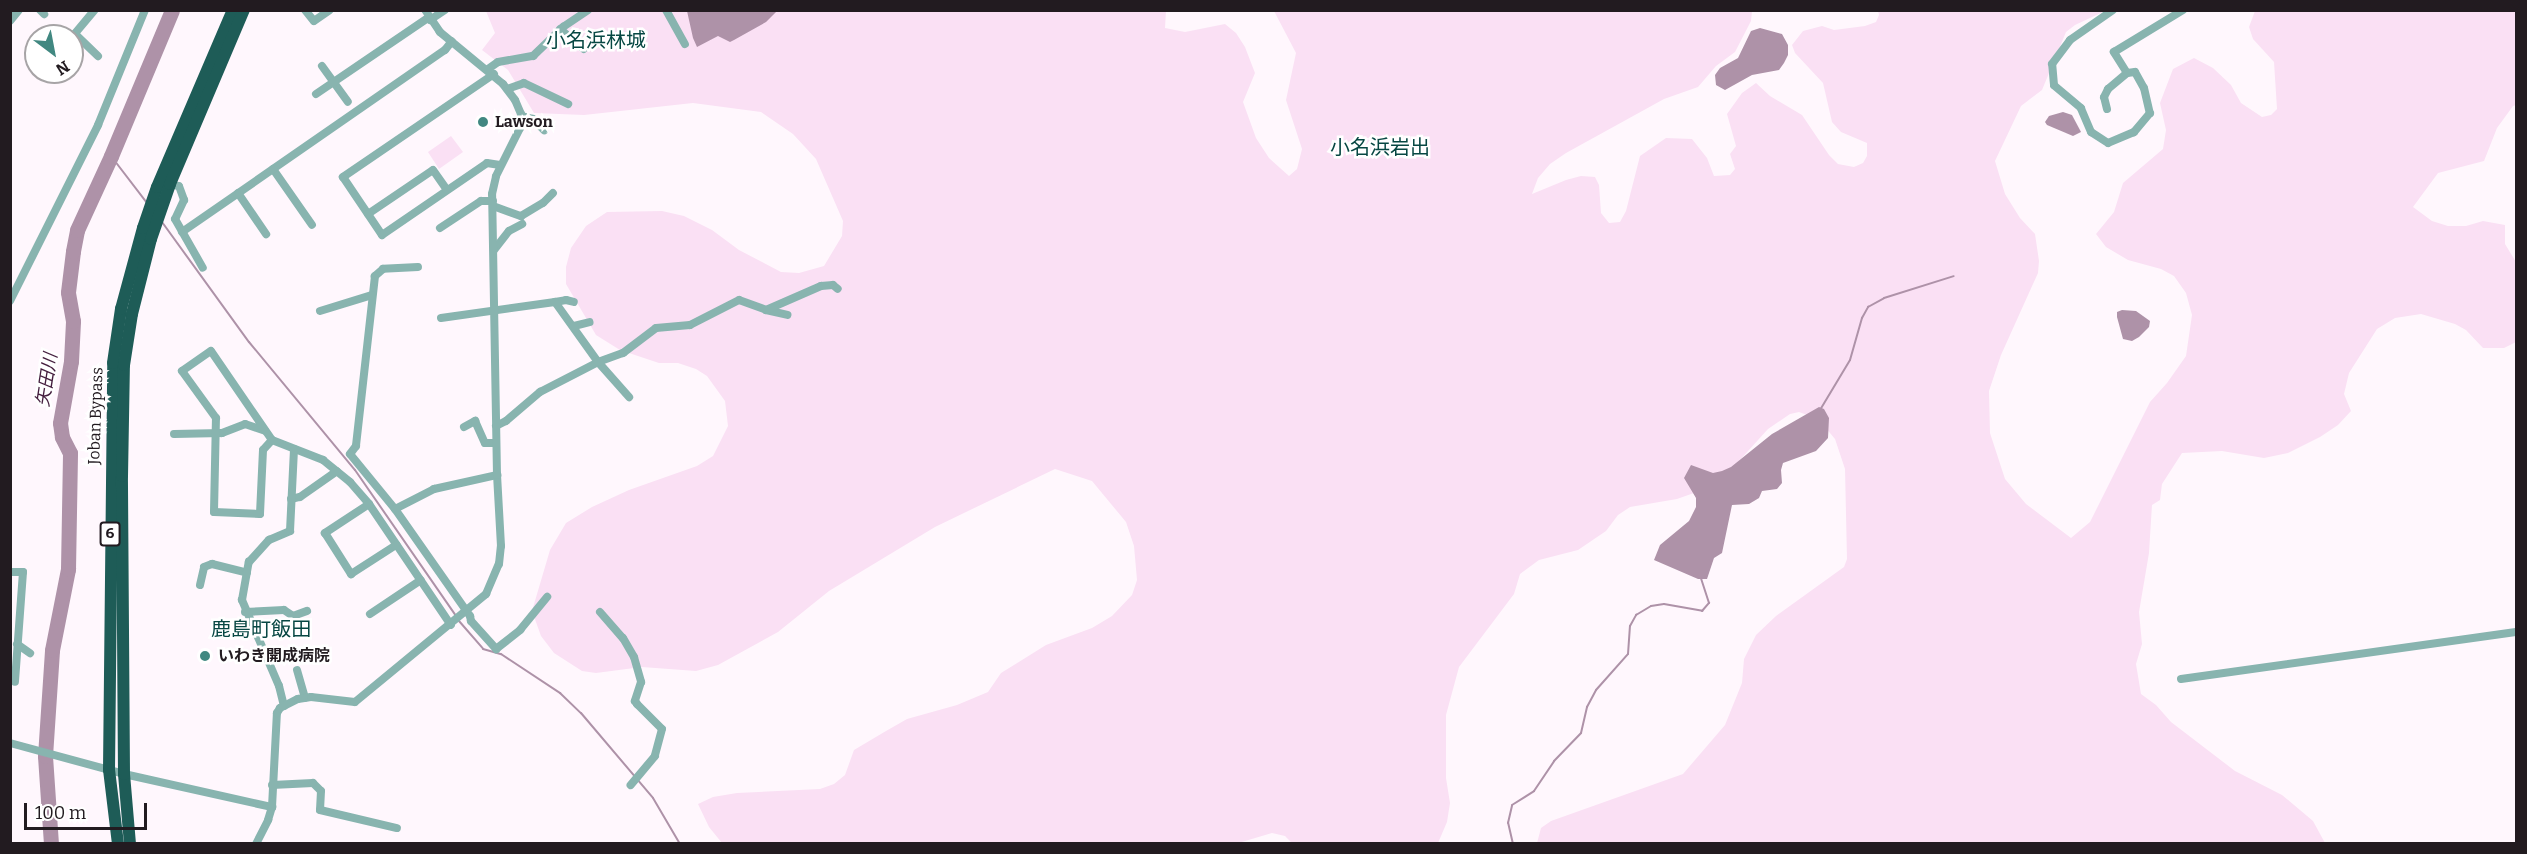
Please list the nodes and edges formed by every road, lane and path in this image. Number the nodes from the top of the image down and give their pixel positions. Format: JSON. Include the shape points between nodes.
{"nodes":[{"id":1,"x":19,"y":10,"type":"edge"},
{"id":2,"x":95,"y":10,"type":"edge"},
{"id":3,"x":146,"y":10,"type":"edge"},
{"id":4,"x":233,"y":10,"type":"edge"},
{"id":5,"x":244,"y":10,"type":"edge"},
{"id":6,"x":305,"y":10,"type":"edge"},
{"id":7,"x":330,"y":10,"type":"edge"},
{"id":8,"x":445,"y":10,"type":"edge"},
{"id":9,"x":588,"y":10,"type":"edge"},
{"id":10,"x":666,"y":10,"type":"edge"},
{"id":11,"x":2113,"y":10,"type":"edge"},
{"id":12,"x":2183,"y":10,"type":"edge"},
{"id":13,"x":428,"y":16,"type":"edge"},
{"id":14,"x":10,"y":21,"type":"edge"},
{"id":15,"x":83,"y":24,"type":"edge"},
{"id":16,"x":560,"y":29,"type":"junction"},
{"id":17,"x":452,"y":41,"type":"junction"},
{"id":18,"x":686,"y":44,"type":"dead end"},
{"id":19,"x":84,"y":45,"type":"edge"},
{"id":20,"x":584,"y":49,"type":"dead end"},
{"id":21,"x":98,"y":56,"type":"dead end"},
{"id":22,"x":322,"y":66,"type":"dead end"},
{"id":23,"x":491,"y":72,"type":"junction"},
{"id":24,"x":2127,"y":73,"type":"junction"},
{"id":25,"x":334,"y":82,"type":"junction"},
{"id":26,"x":507,"y":89,"type":"junction"},
{"id":27,"x":316,"y":94,"type":"dead end"},
{"id":28,"x":348,"y":102,"type":"dead end"},
{"id":29,"x":568,"y":104,"type":"dead end"},
{"id":30,"x":2107,"y":109,"type":"dead end"},
{"id":31,"x":521,"y":116,"type":"junction"},
{"id":32,"x":544,"y":130,"type":"dead end"},
{"id":33,"x":500,"y":165,"type":"junction"},
{"id":34,"x":273,"y":169,"type":"junction"},
{"id":35,"x":170,"y":184,"type":"junction"},
{"id":36,"x":447,"y":190,"type":"junction"},
{"id":37,"x":238,"y":193,"type":"junction"},
{"id":38,"x":553,"y":193,"type":"dead end"},
{"id":39,"x":493,"y":204,"type":"junction"},
{"id":40,"x":368,"y":214,"type":"junction"},
{"id":41,"x":522,"y":224,"type":"dead end"},
{"id":42,"x":312,"y":225,"type":"dead end"},
{"id":43,"x":440,"y":228,"type":"dead end"},
{"id":44,"x":182,"y":232,"type":"junction"},
{"id":45,"x":266,"y":234,"type":"dead end"},
{"id":46,"x":494,"y":250,"type":"junction"},
{"id":47,"x":417,"y":267,"type":"dead end"},
{"id":48,"x":203,"y":268,"type":"dead end"},
{"id":49,"x":838,"y":289,"type":"dead end"},
{"id":50,"x":372,"y":295,"type":"junction"},
{"id":51,"x":10,"y":302,"type":"edge"},
{"id":52,"x":555,"y":302,"type":"junction"},
{"id":53,"x":574,"y":302,"type":"dead end"},
{"id":54,"x":766,"y":309,"type":"junction"},
{"id":55,"x":495,"y":310,"type":"junction"},
{"id":56,"x":320,"y":311,"type":"dead end"},
{"id":57,"x":788,"y":315,"type":"dead end"},
{"id":58,"x":441,"y":318,"type":"dead end"},
{"id":59,"x":590,"y":321,"type":"dead end"},
{"id":60,"x":574,"y":326,"type":"junction"},
{"id":61,"x":598,"y":362,"type":"junction"},
{"id":62,"x":629,"y":397,"type":"dead end"},
{"id":63,"x":496,"y":426,"type":"junction"},
{"id":64,"x":464,"y":427,"type":"dead end"},
{"id":65,"x":265,"y":431,"type":"junction"},
{"id":66,"x":216,"y":433,"type":"junction"},
{"id":67,"x":174,"y":434,"type":"dead end"},
{"id":68,"x":272,"y":440,"type":"junction"},
{"id":69,"x":496,"y":443,"type":"junction"},
{"id":70,"x":294,"y":449,"type":"junction"},
{"id":71,"x":337,"y":471,"type":"junction"},
{"id":72,"x":497,"y":475,"type":"junction"},
{"id":73,"x":291,"y":499,"type":"junction"},
{"id":74,"x":369,"y":504,"type":"junction"},
{"id":75,"x":395,"y":509,"type":"junction"},
{"id":76,"x":396,"y":544,"type":"junction"},
{"id":77,"x":10,"y":572,"type":"edge"},
{"id":78,"x":246,"y":573,"type":"junction"},
{"id":79,"x":421,"y":580,"type":"junction"},
{"id":80,"x":200,"y":585,"type":"dead end"},
{"id":81,"x":547,"y":597,"type":"dead end"},
{"id":82,"x":308,"y":610,"type":"dead end"},
{"id":83,"x":245,"y":612,"type":"junction"},
{"id":84,"x":466,"y":612,"type":"junction"},
{"id":85,"x":600,"y":612,"type":"dead end"},
{"id":86,"x":370,"y":614,"type":"dead end"},
{"id":87,"x":451,"y":625,"type":"junction"},
{"id":88,"x":2517,"y":632,"type":"edge"},
{"id":89,"x":17,"y":644,"type":"junction"},
{"id":90,"x":30,"y":653,"type":"dead end"},
{"id":91,"x":297,"y":670,"type":"dead end"},
{"id":92,"x":2181,"y":679,"type":"dead end"},
{"id":93,"x":15,"y":682,"type":"dead end"},
{"id":94,"x":305,"y":698,"type":"junction"},
{"id":95,"x":284,"y":706,"type":"junction"},
{"id":96,"x":10,"y":743,"type":"edge"},
{"id":97,"x":109,"y":770,"type":"junction"},
{"id":98,"x":124,"y":774,"type":"junction"},
{"id":99,"x":631,"y":784,"type":"dead end"},
{"id":100,"x":272,"y":785,"type":"junction"},
{"id":101,"x":272,"y":807,"type":"junction"},
{"id":102,"x":397,"y":828,"type":"dead end"},
{"id":103,"x":118,"y":843,"type":"edge"},
{"id":104,"x":130,"y":843,"type":"edge"},
{"id":105,"x":256,"y":843,"type":"edge"}],
"edges":[{"from":1,"to":14,"type":"street"},
{"from":2,"to":15,"type":"street"},
{"from":3,"to":51,"type":"street","via":[[98,125]]},
{"from":4,"to":97,"type":"highway","name":"Joban Bypass","number":"6","via":[[157,187],[121,309],[113,363]]},
{"from":5,"to":35,"type":"highway","name":"Joban Bypass","number":"6"},
{"from":6,"to":7,"type":"street","via":[[314,21]]},
{"from":8,"to":13,"type":"street"},
{"from":9,"to":16,"type":"street"},
{"from":10,"to":18,"type":"street"},
{"from":11,"to":24,"type":"street","via":[[2070,40],[2052,64],[2052,80],[2057,89],[2081,108],[2091,132],[2108,143],[2134,132],[2150,113],[2139,78],[2135,72]]},
{"from":12,"to":24,"type":"street","via":[[2114,52]]},
{"from":13,"to":17,"type":"street"},
{"from":13,"to":25,"type":"street"},
{"from":16,"to":20,"type":"street"},
{"from":16,"to":23,"type":"street","via":[[533,56],[498,62]]},
{"from":17,"to":23,"type":"street"},
{"from":17,"to":34,"type":"street","via":[[445,50]]},
{"from":19,"to":21,"type":"street"},
{"from":22,"to":25,"type":"street"},
{"from":23,"to":26,"type":"street"},
{"from":23,"to":40,"type":"street","via":[[343,177]]},
{"from":24,"to":30,"type":"street","via":[[2104,97]]},
{"from":25,"to":27,"type":"street"},
{"from":25,"to":28,"type":"street"},
{"from":26,"to":29,"type":"street","via":[[524,82]]},
{"from":26,"to":31,"type":"street"},
{"from":31,"to":32,"type":"street","via":[[533,118]]},
{"from":31,"to":33,"type":"street","via":[[517,136]]},
{"from":33,"to":36,"type":"street","via":[[487,163]]},
{"from":33,"to":39,"type":"street"},
{"from":34,"to":37,"type":"street"},
{"from":34,"to":42,"type":"street"},
{"from":35,"to":44,"type":"street","via":[[179,186],[184,200],[175,219]]},
{"from":35,"to":98,"type":"highway","name":"Joban Bypass","number":"6","via":[[151,239],[124,365]]},
{"from":36,"to":40,"type":"street","via":[[433,170]]},
{"from":36,"to":40,"type":"street","via":[[382,235]]},
{"from":37,"to":44,"type":"street"},
{"from":37,"to":45,"type":"street"},
{"from":38,"to":39,"type":"street","via":[[521,216]]},
{"from":39,"to":43,"type":"street","via":[[481,201]]},
{"from":39,"to":46,"type":"street"},
{"from":41,"to":46,"type":"street","via":[[509,231]]},
{"from":44,"to":48,"type":"street"},
{"from":46,"to":55,"type":"street"},
{"from":47,"to":50,"type":"street","via":[[379,271]]},
{"from":49,"to":54,"type":"street","via":[[833,285],[821,286]]},
{"from":50,"to":56,"type":"street"},
{"from":50,"to":75,"type":"street","via":[[356,446],[350,454]]},
{"from":52,"to":53,"type":"street"},
{"from":52,"to":55,"type":"street"},
{"from":52,"to":60,"type":"street"},
{"from":54,"to":57,"type":"street"},
{"from":54,"to":61,"type":"street","via":[[745,300],[731,302],[690,325],[656,328],[623,353]]},
{"from":55,"to":58,"type":"street"},
{"from":55,"to":63,"type":"street"},
{"from":59,"to":60,"type":"street"},
{"from":60,"to":61,"type":"street"},
{"from":61,"to":62,"type":"street"},
{"from":61,"to":63,"type":"street","via":[[540,392]]},
{"from":63,"to":69,"type":"street"},
{"from":64,"to":69,"type":"street","via":[[475,421],[485,443]]},
{"from":65,"to":66,"type":"street","via":[[245,424]]},
{"from":65,"to":66,"type":"street","via":[[211,351],[182,371],[216,418]]},
{"from":65,"to":68,"type":"street"},
{"from":66,"to":67,"type":"street"},
{"from":66,"to":68,"type":"street","via":[[214,512],[260,514],[262,450]]},
{"from":68,"to":70,"type":"street"},
{"from":69,"to":72,"type":"street"},
{"from":70,"to":71,"type":"street"},
{"from":70,"to":73,"type":"street"},
{"from":71,"to":73,"type":"street"},
{"from":71,"to":74,"type":"street"},
{"from":72,"to":75,"type":"street","via":[[434,489]]},
{"from":72,"to":84,"type":"street","via":[[499,564],[486,594]]},
{"from":73,"to":78,"type":"street","via":[[290,531],[259,549]]},
{"from":74,"to":76,"type":"street"},
{"from":74,"to":76,"type":"street","via":[[325,533],[351,574]]},
{"from":75,"to":84,"type":"street"},
{"from":76,"to":79,"type":"street"},
{"from":77,"to":89,"type":"street","via":[[23,572]]},
{"from":78,"to":80,"type":"street","via":[[212,564],[204,567]]},
{"from":78,"to":83,"type":"street","via":[[242,600]]},
{"from":79,"to":86,"type":"street"},
{"from":79,"to":87,"type":"street"},
{"from":81,"to":84,"type":"street","via":[[496,653]]},
{"from":82,"to":83,"type":"street","via":[[293,616],[284,610]]},
{"from":83,"to":95,"type":"street","via":[[279,686]]},
{"from":84,"to":87,"type":"street"},
{"from":85,"to":99,"type":"street","via":[[634,657],[641,682],[637,704],[662,729],[655,756]]},
{"from":87,"to":94,"type":"street","via":[[355,702]]},
{"from":88,"to":92,"type":"street"},
{"from":89,"to":90,"type":"street"},
{"from":89,"to":93,"type":"street"},
{"from":91,"to":94,"type":"street"},
{"from":94,"to":95,"type":"street"},
{"from":95,"to":100,"type":"street","via":[[276,713]]},
{"from":96,"to":97,"type":"street"},
{"from":97,"to":98,"type":"street"},
{"from":97,"to":103,"type":"highway","name":"Joban Bypass","number":"6"},
{"from":98,"to":101,"type":"street"},
{"from":98,"to":104,"type":"highway","name":"Joban Bypass","number":"6"},
{"from":100,"to":101,"type":"street"},
{"from":100,"to":102,"type":"street","via":[[317,784],[321,791],[320,810]]},
{"from":101,"to":105,"type":"street"}]}
